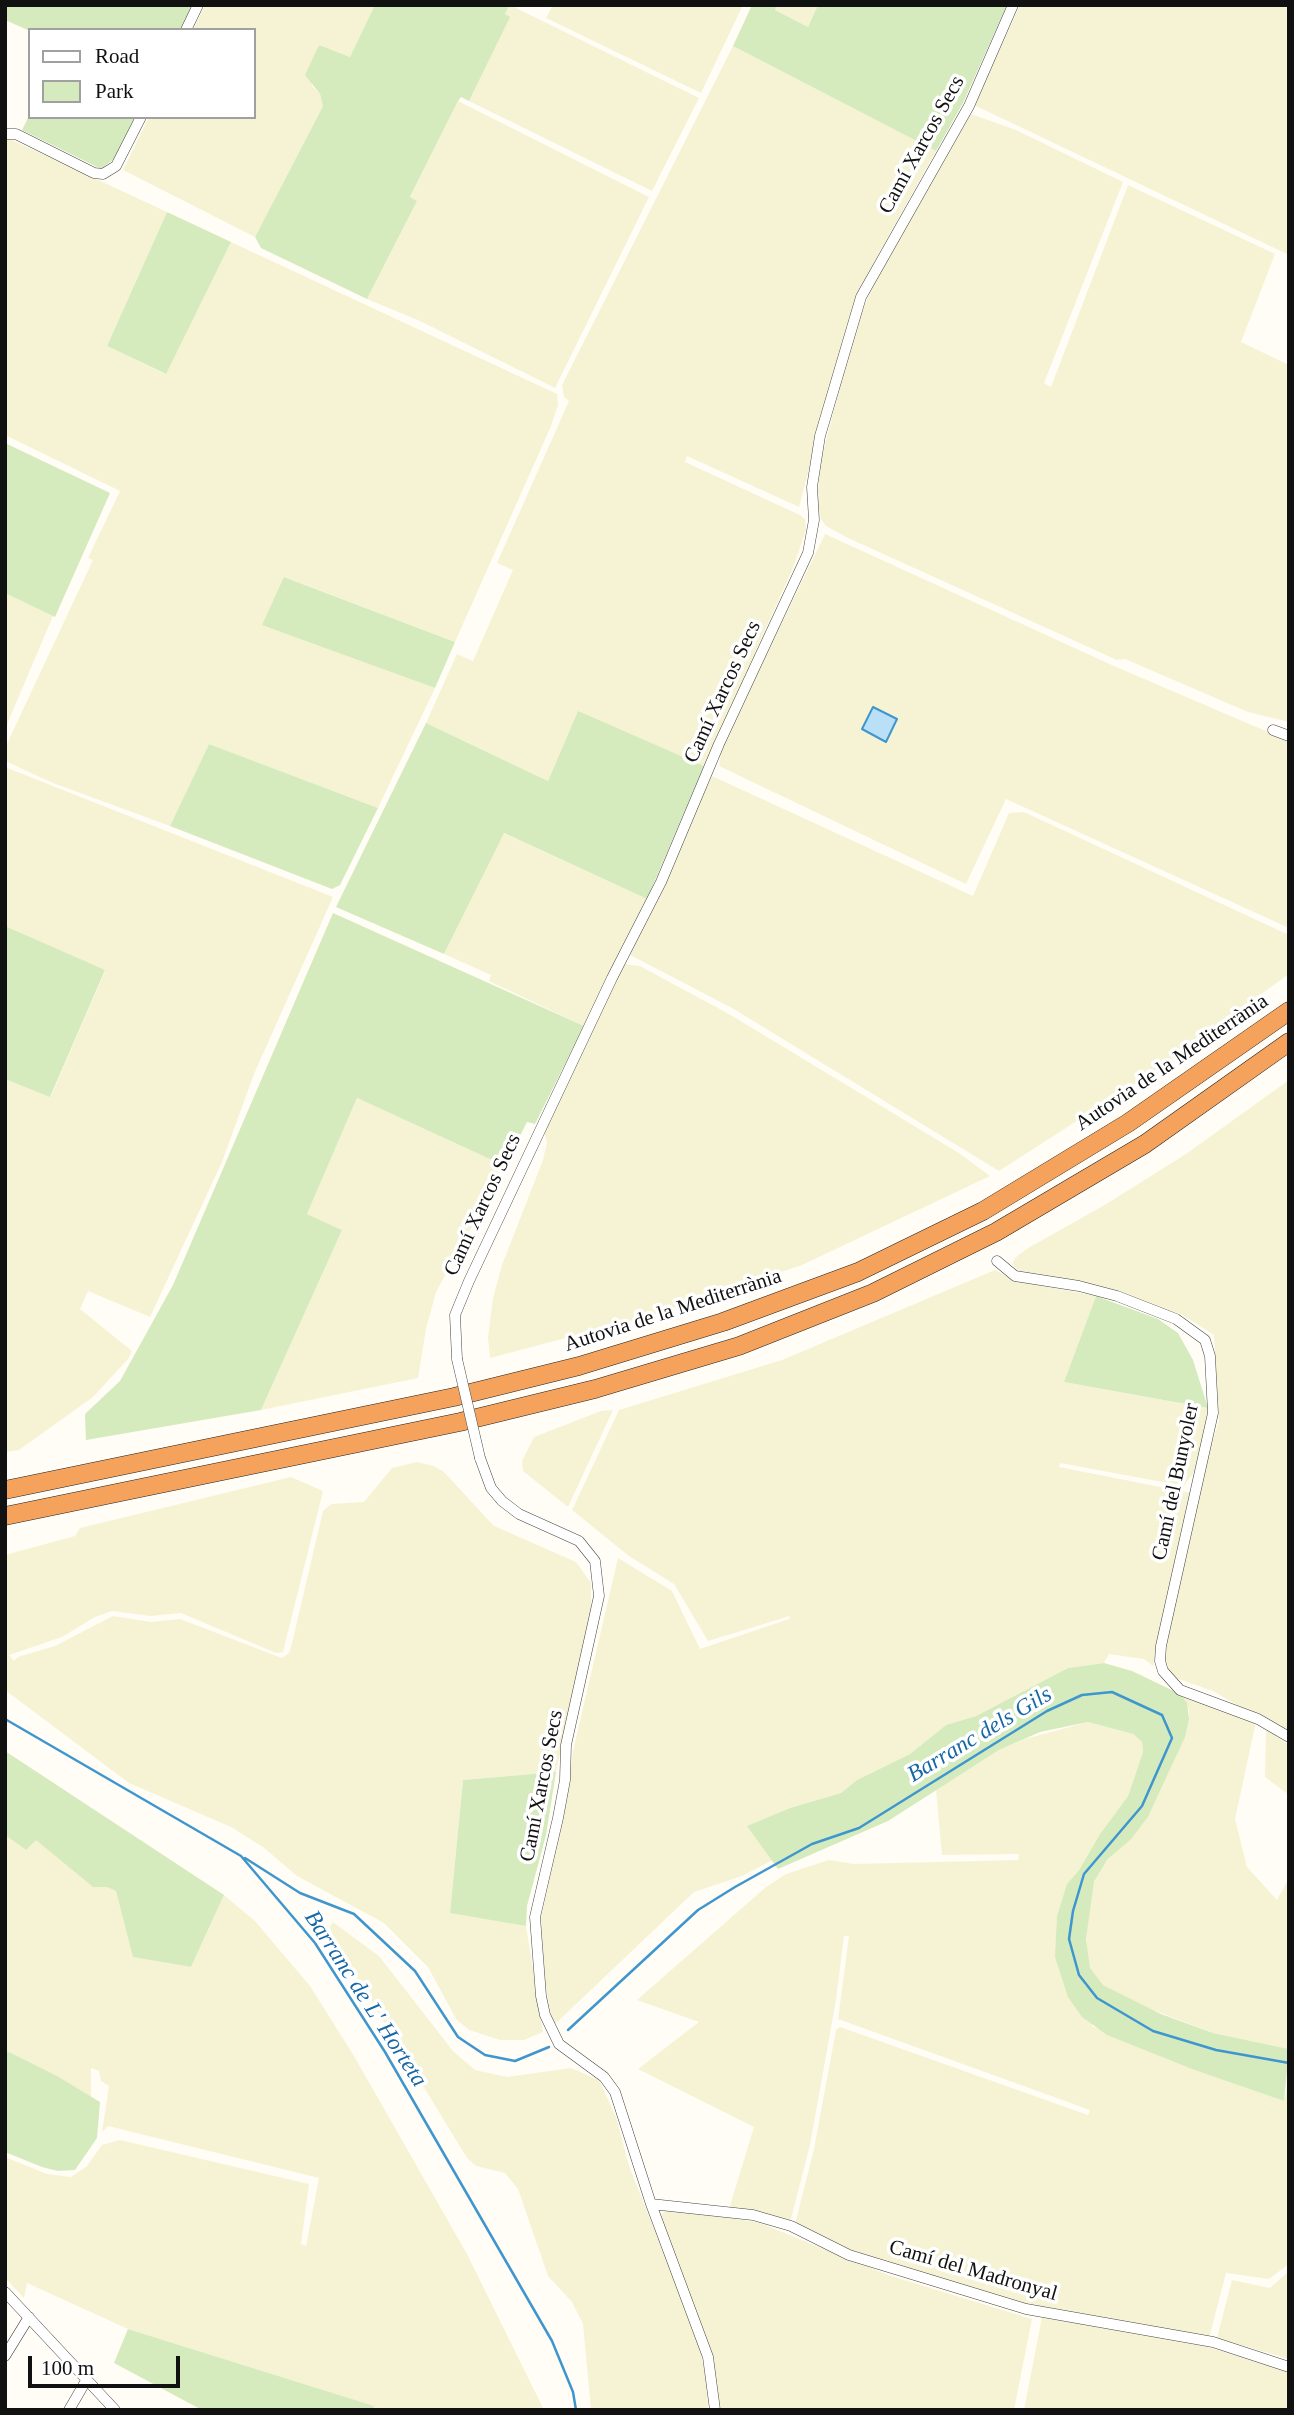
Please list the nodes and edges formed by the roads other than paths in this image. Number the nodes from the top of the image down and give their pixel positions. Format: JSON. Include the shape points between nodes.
{"nodes":[{"id":1,"x":198,"y":5,"type":"edge"},
{"id":2,"x":1013,"y":5,"type":"edge"},
{"id":3,"x":187,"y":28,"type":"edge"},
{"id":4,"x":140,"y":119,"type":"edge"},
{"id":5,"x":5,"y":134,"type":"edge"},
{"id":6,"x":1273,"y":730,"type":"dead end"},
{"id":7,"x":1289,"y":736,"type":"edge"},
{"id":8,"x":1289,"y":1011,"type":"edge"},
{"id":9,"x":1289,"y":1042,"type":"edge"},
{"id":10,"x":997,"y":1262,"type":"dead end"},
{"id":11,"x":5,"y":1490,"type":"edge"},
{"id":12,"x":5,"y":1517,"type":"edge"},
{"id":13,"x":1289,"y":1737,"type":"edge"},
{"id":14,"x":651,"y":2204,"type":"junction"},
{"id":15,"x":5,"y":2292,"type":"edge"},
{"id":16,"x":29,"y":2316,"type":"junction"},
{"id":17,"x":5,"y":2356,"type":"edge"},
{"id":18,"x":1289,"y":2367,"type":"edge"},
{"id":19,"x":86,"y":2379,"type":"junction"},
{"id":20,"x":69,"y":2410,"type":"edge"},
{"id":21,"x":115,"y":2410,"type":"edge"},
{"id":22,"x":715,"y":2410,"type":"edge"}],
"edges":[{"from":1,"to":3,"type":"street"},
{"from":2,"to":14,"type":"street","name":"Camí Xarcos Secs","bridge":true,"via":[[969,106],[861,297],[820,436],[808,553],[661,882],[455,1315],[457,1359],[491,1488],[520,1514],[579,1541],[594,1561],[599,1596],[566,1745],[562,1792],[534,1929],[549,2026],[559,2044],[604,2077],[615,2092]]},
{"from":4,"to":5,"type":"street","via":[[116,166],[103,174],[16,134]]},
{"from":6,"to":7,"type":"street"},
{"from":8,"to":11,"type":"highway","name":"Autovia de la Mediterrània","via":[[1128,1123],[983,1211],[858,1272],[736,1318],[579,1366],[454,1397]]},
{"from":9,"to":12,"type":"highway","via":[[1145,1144],[996,1232],[873,1293],[739,1346],[460,1422]]},
{"from":10,"to":13,"type":"street","name":"Camí del Bunyoler","via":[[1015,1276],[1117,1296],[1176,1319],[1205,1340],[1213,1413],[1160,1661],[1180,1690],[1258,1719]]},
{"from":14,"to":18,"type":"street","name":"Camí del Madronyal","via":[[753,2215],[791,2226],[849,2255],[1026,2309],[1213,2342]]},
{"from":14,"to":22,"type":"street","name":"Camí Xarcos Secs","via":[[708,2357]]},
{"from":15,"to":16,"type":"street"},
{"from":16,"to":17,"type":"street"},
{"from":16,"to":19,"type":"street"},
{"from":19,"to":20,"type":"street"},
{"from":19,"to":21,"type":"street"}]}
